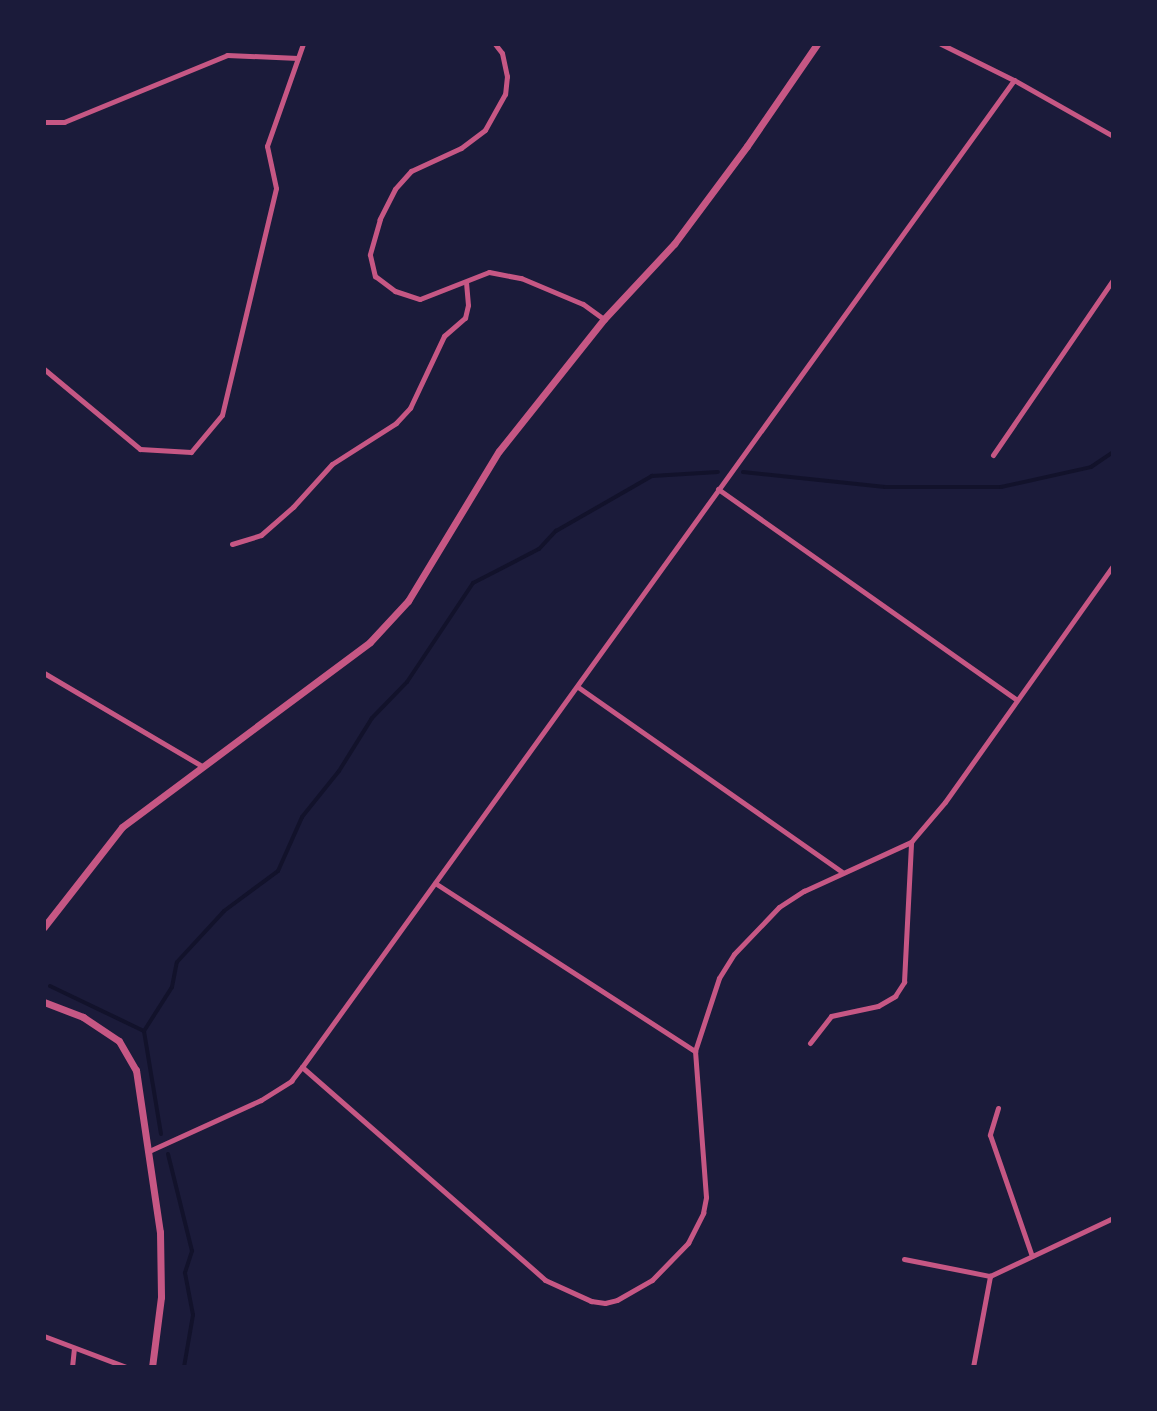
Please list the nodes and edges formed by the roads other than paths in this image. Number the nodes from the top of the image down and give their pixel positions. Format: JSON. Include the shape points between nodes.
{"nodes":[{"id":1,"x":303,"y":44,"type":"edge"},
{"id":2,"x":495,"y":44,"type":"edge"},
{"id":3,"x":817,"y":44,"type":"edge"},
{"id":4,"x":941,"y":44,"type":"edge"},
{"id":5,"x":298,"y":58,"type":"junction"},
{"id":6,"x":1014,"y":80,"type":"junction"},
{"id":7,"x":44,"y":122,"type":"edge"},
{"id":8,"x":1113,"y":136,"type":"edge"},
{"id":9,"x":1113,"y":280,"type":"edge"},
{"id":10,"x":466,"y":282,"type":"junction"},
{"id":11,"x":604,"y":319,"type":"junction"},
{"id":12,"x":44,"y":369,"type":"edge"},
{"id":13,"x":993,"y":455,"type":"dead end"},
{"id":14,"x":718,"y":489,"type":"junction"},
{"id":15,"x":232,"y":544,"type":"dead end"},
{"id":16,"x":1113,"y":566,"type":"edge"},
{"id":17,"x":44,"y":673,"type":"edge"},
{"id":18,"x":578,"y":687,"type":"junction"},
{"id":19,"x":1016,"y":699,"type":"junction"},
{"id":20,"x":202,"y":766,"type":"junction"},
{"id":21,"x":911,"y":842,"type":"junction"},
{"id":22,"x":843,"y":873,"type":"junction"},
{"id":23,"x":435,"y":883,"type":"junction"},
{"id":24,"x":44,"y":927,"type":"edge"},
{"id":25,"x":44,"y":1002,"type":"edge"},
{"id":26,"x":810,"y":1043,"type":"dead end"},
{"id":27,"x":695,"y":1051,"type":"junction"},
{"id":28,"x":302,"y":1067,"type":"junction"},
{"id":29,"x":998,"y":1108,"type":"dead end"},
{"id":30,"x":149,"y":1151,"type":"junction"},
{"id":31,"x":1113,"y":1218,"type":"edge"},
{"id":32,"x":1032,"y":1256,"type":"junction"},
{"id":33,"x":904,"y":1259,"type":"dead end"},
{"id":34,"x":990,"y":1276,"type":"junction"},
{"id":35,"x":44,"y":1336,"type":"edge"},
{"id":36,"x":74,"y":1349,"type":"junction"},
{"id":37,"x":72,"y":1367,"type":"edge"},
{"id":38,"x":126,"y":1367,"type":"edge"},
{"id":39,"x":152,"y":1367,"type":"edge"},
{"id":40,"x":973,"y":1367,"type":"edge"}],
"edges":[{"from":1,"to":5,"type":"street"},
{"from":2,"to":10,"type":"street","via":[[507,76],[505,94],[485,130],[461,148],[411,171],[380,219],[370,255],[375,276],[395,291],[420,299]]},
{"from":3,"to":11,"type":"street","via":[[674,244]]},
{"from":4,"to":6,"type":"street"},
{"from":5,"to":7,"type":"street","via":[[227,55],[64,122]]},
{"from":5,"to":12,"type":"street","via":[[267,146],[276,188],[222,415],[191,452],[140,449]]},
{"from":6,"to":8,"type":"street"},
{"from":6,"to":14,"type":"street"},
{"from":9,"to":13,"type":"street"},
{"from":10,"to":11,"type":"street","via":[[489,272],[521,278],[583,304]]},
{"from":10,"to":15,"type":"street","via":[[465,318],[444,336],[410,408],[396,423],[332,464],[261,535]]},
{"from":11,"to":20,"type":"street","via":[[499,451],[408,601],[370,642]]},
{"from":14,"to":18,"type":"street"},
{"from":14,"to":19,"type":"street"},
{"from":16,"to":19,"type":"street"},
{"from":17,"to":20,"type":"street"},
{"from":18,"to":22,"type":"street"},
{"from":18,"to":23,"type":"street"},
{"from":19,"to":21,"type":"street"},
{"from":20,"to":24,"type":"street","via":[[122,827]]},
{"from":21,"to":22,"type":"street"},
{"from":21,"to":26,"type":"street","via":[[904,982],[895,996],[878,1006],[831,1016]]},
{"from":22,"to":27,"type":"street","via":[[779,907],[741,946],[719,978]]},
{"from":23,"to":27,"type":"street"},
{"from":23,"to":28,"type":"street"},
{"from":25,"to":30,"type":"street","via":[[83,1017],[129,1054]]},
{"from":27,"to":28,"type":"street","via":[[706,1197],[698,1227],[652,1280],[605,1303],[561,1290],[532,1271]]},
{"from":28,"to":30,"type":"street","via":[[291,1081],[261,1100]]},
{"from":29,"to":32,"type":"street","via":[[990,1135]]},
{"from":30,"to":39,"type":"street","via":[[161,1267]]},
{"from":31,"to":32,"type":"street"},
{"from":32,"to":34,"type":"street"},
{"from":33,"to":34,"type":"street"},
{"from":34,"to":40,"type":"street"},
{"from":35,"to":36,"type":"street"},
{"from":36,"to":37,"type":"street"},
{"from":36,"to":38,"type":"street"}]}
